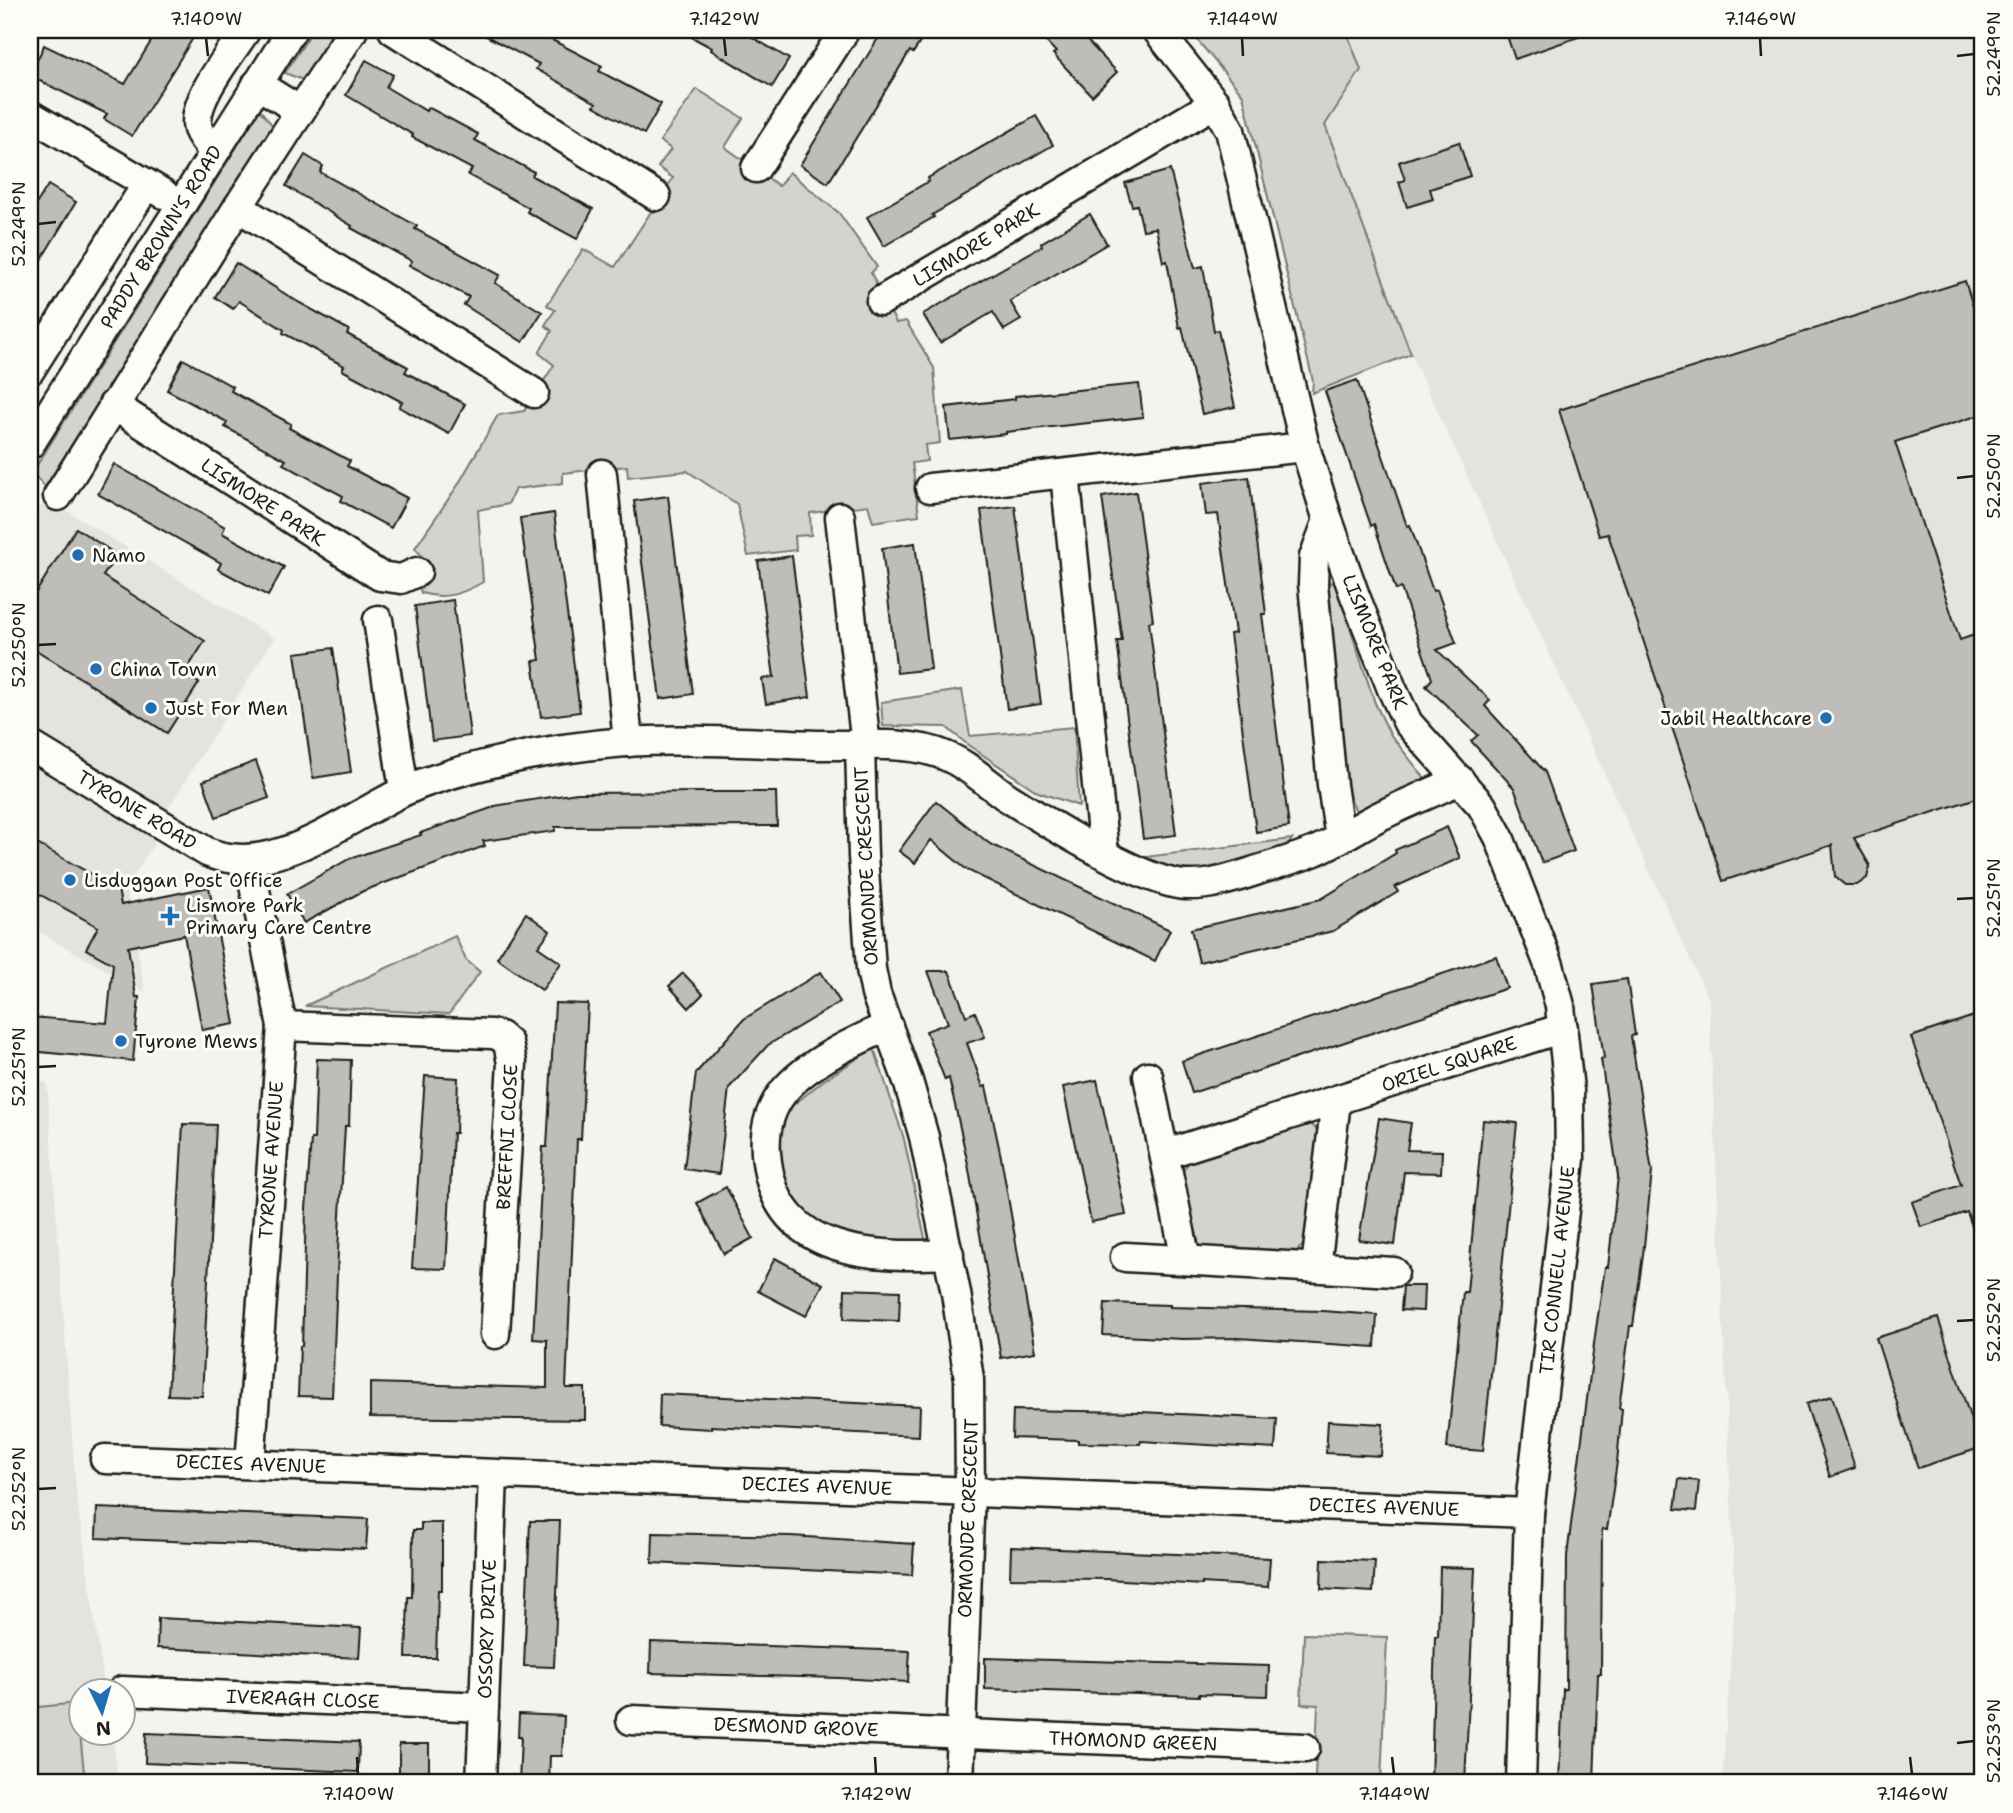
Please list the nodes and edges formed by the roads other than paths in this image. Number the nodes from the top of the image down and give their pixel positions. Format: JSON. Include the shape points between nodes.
{"nodes":[{"id":1,"x":246,"y":30,"type":"edge"},
{"id":2,"x":292,"y":30,"type":"edge"},
{"id":3,"x":353,"y":30,"type":"edge"},
{"id":4,"x":393,"y":30,"type":"edge"},
{"id":5,"x":1157,"y":30,"type":"edge"},
{"id":6,"x":836,"y":33,"type":"edge"},
{"id":7,"x":257,"y":84,"type":"junction"},
{"id":8,"x":1216,"y":103,"type":"junction"},
{"id":9,"x":300,"y":111,"type":"junction"},
{"id":10,"x":30,"y":115,"type":"edge"},
{"id":11,"x":214,"y":152,"type":"junction"},
{"id":12,"x":756,"y":168,"type":"dead end"},
{"id":13,"x":147,"y":184,"type":"junction"},
{"id":14,"x":656,"y":196,"type":"dead end"},
{"id":15,"x":181,"y":205,"type":"junction"},
{"id":16,"x":239,"y":207,"type":"junction"},
{"id":17,"x":881,"y":301,"type":"dead end"},
{"id":18,"x":30,"y":370,"type":"edge"},
{"id":19,"x":534,"y":393,"type":"dead end"},
{"id":20,"x":113,"y":405,"type":"junction"},
{"id":21,"x":30,"y":444,"type":"edge"},
{"id":22,"x":1305,"y":447,"type":"junction"},
{"id":23,"x":601,"y":474,"type":"dead end"},
{"id":24,"x":1065,"y":474,"type":"junction"},
{"id":25,"x":930,"y":488,"type":"dead end"},
{"id":26,"x":58,"y":496,"type":"dead end"},
{"id":27,"x":840,"y":517,"type":"dead end"},
{"id":28,"x":1328,"y":520,"type":"junction"},
{"id":29,"x":417,"y":572,"type":"dead end"},
{"id":30,"x":378,"y":620,"type":"dead end"},
{"id":31,"x":628,"y":742,"type":"junction"},
{"id":32,"x":30,"y":746,"type":"edge"},
{"id":33,"x":863,"y":746,"type":"junction"},
{"id":34,"x":1460,"y":780,"type":"junction"},
{"id":35,"x":404,"y":790,"type":"junction"},
{"id":36,"x":1340,"y":838,"type":"junction"},
{"id":37,"x":1104,"y":853,"type":"junction"},
{"id":38,"x":249,"y":860,"type":"junction"},
{"id":39,"x":282,"y":1026,"type":"junction"},
{"id":40,"x":888,"y":1026,"type":"junction"},
{"id":41,"x":1563,"y":1028,"type":"junction"},
{"id":42,"x":1148,"y":1076,"type":"dead end"},
{"id":43,"x":1336,"y":1101,"type":"junction"},
{"id":44,"x":1166,"y":1154,"type":"junction"},
{"id":45,"x":949,"y":1254,"type":"junction"},
{"id":46,"x":1125,"y":1257,"type":"dead end"},
{"id":47,"x":1186,"y":1261,"type":"junction"},
{"id":48,"x":1316,"y":1267,"type":"junction"},
{"id":49,"x":1394,"y":1272,"type":"dead end"},
{"id":50,"x":495,"y":1334,"type":"dead end"},
{"id":51,"x":105,"y":1459,"type":"dead end"},
{"id":52,"x":250,"y":1464,"type":"junction"},
{"id":53,"x":493,"y":1475,"type":"junction"},
{"id":54,"x":970,"y":1492,"type":"junction"},
{"id":55,"x":1529,"y":1513,"type":"junction"},
{"id":56,"x":136,"y":1692,"type":"edge"},
{"id":57,"x":484,"y":1707,"type":"junction"},
{"id":58,"x":631,"y":1720,"type":"dead end"},
{"id":59,"x":961,"y":1734,"type":"junction"},
{"id":60,"x":1305,"y":1748,"type":"dead end"},
{"id":61,"x":481,"y":1783,"type":"edge"},
{"id":62,"x":959,"y":1783,"type":"edge"},
{"id":63,"x":1521,"y":1783,"type":"edge"}],
"edges":[{"from":1,"to":11,"type":"street","via":[[197,114],[198,129]]},
{"from":2,"to":7,"type":"street","name":"PADDY BROWN'S ROAD"},
{"from":3,"to":9,"type":"street"},
{"from":4,"to":14,"type":"street"},
{"from":5,"to":8,"type":"street","name":"LISMORE PARK"},
{"from":6,"to":12,"type":"street"},
{"from":7,"to":9,"type":"street"},
{"from":7,"to":11,"type":"street","name":"PADDY BROWN'S ROAD"},
{"from":8,"to":17,"type":"street","name":"LISMORE PARK"},
{"from":8,"to":22,"type":"street","name":"LISMORE PARK","via":[[1233,142]]},
{"from":9,"to":16,"type":"street"},
{"from":10,"to":13,"type":"street"},
{"from":11,"to":15,"type":"street","name":"PADDY BROWN'S ROAD"},
{"from":13,"to":15,"type":"street"},
{"from":13,"to":18,"type":"street"},
{"from":15,"to":21,"type":"street","name":"PADDY BROWN'S ROAD"},
{"from":16,"to":19,"type":"street"},
{"from":16,"to":20,"type":"street"},
{"from":20,"to":26,"type":"street"},
{"from":20,"to":29,"type":"street","name":"LISMORE PARK","via":[[380,576],[401,579]]},
{"from":22,"to":24,"type":"street"},
{"from":22,"to":28,"type":"street","name":"LISMORE PARK"},
{"from":23,"to":31,"type":"street"},
{"from":24,"to":25,"type":"street"},
{"from":24,"to":37,"type":"street"},
{"from":27,"to":33,"type":"street"},
{"from":28,"to":34,"type":"street","name":"LISMORE PARK","via":[[1404,715],[1420,739]]},
{"from":28,"to":36,"type":"street","name":"LISMORE PARK","via":[[1314,557],[1313,584]]},
{"from":30,"to":35,"type":"street"},
{"from":31,"to":33,"type":"street"},
{"from":31,"to":35,"type":"street","via":[[504,760]]},
{"from":32,"to":38,"type":"street","name":"TYRONE ROAD","via":[[207,852]]},
{"from":33,"to":37,"type":"street","via":[[922,748],[944,755]]},
{"from":33,"to":40,"type":"street","name":"ORMONDE CRESCENT","via":[[868,953]]},
{"from":34,"to":36,"type":"street"},
{"from":34,"to":41,"type":"street","name":"TIR CONNELL AVENUE","via":[[1499,837],[1549,965]]},
{"from":35,"to":38,"type":"street","via":[[308,842]]},
{"from":36,"to":37,"type":"street","via":[[1299,857],[1200,885],[1161,880]]},
{"from":38,"to":39,"type":"street","name":"TYRONE AVENUE"},
{"from":39,"to":50,"type":"street","name":"BREFFNI CLOSE","via":[[492,1034],[508,1043],[512,1063]]},
{"from":39,"to":52,"type":"street","name":"TYRONE AVENUE"},
{"from":40,"to":45,"type":"street","name":"ORMONDE CRESCENT","via":[[916,1109]]},
{"from":40,"to":45,"type":"street","via":[[821,1062],[786,1088],[767,1128],[769,1174],[792,1219],[820,1240],[879,1255]]},
{"from":41,"to":43,"type":"street","name":"ORIEL SQUARE"},
{"from":41,"to":55,"type":"street","name":"TIR CONNELL AVENUE","via":[[1570,1113],[1568,1181]]},
{"from":42,"to":44,"type":"street"},
{"from":43,"to":44,"type":"street","name":"ORIEL SQUARE"},
{"from":43,"to":48,"type":"street"},
{"from":44,"to":47,"type":"street"},
{"from":45,"to":54,"type":"street","name":"ORMONDE CRESCENT","via":[[969,1379]]},
{"from":46,"to":47,"type":"street"},
{"from":47,"to":48,"type":"street"},
{"from":48,"to":49,"type":"street"},
{"from":51,"to":52,"type":"street","name":"DECIES AVENUE"},
{"from":52,"to":53,"type":"street","name":"DECIES AVENUE"},
{"from":53,"to":54,"type":"street","name":"DECIES AVENUE"},
{"from":53,"to":57,"type":"street","name":"OSSORY DRIVE"},
{"from":54,"to":55,"type":"street","name":"DECIES AVENUE"},
{"from":54,"to":59,"type":"street","name":"ORMONDE CRESCENT"},
{"from":55,"to":63,"type":"street","name":"TIR CONNELL AVENUE"},
{"from":56,"to":57,"type":"street","name":"IVERAGH CLOSE"},
{"from":57,"to":61,"type":"street","name":"OSSORY DRIVE"},
{"from":58,"to":59,"type":"street","name":"DESMOND GROVE"},
{"from":59,"to":60,"type":"street","name":"THOMOND GREEN"},
{"from":59,"to":62,"type":"street","name":"ORMONDE CRESCENT"}]}
